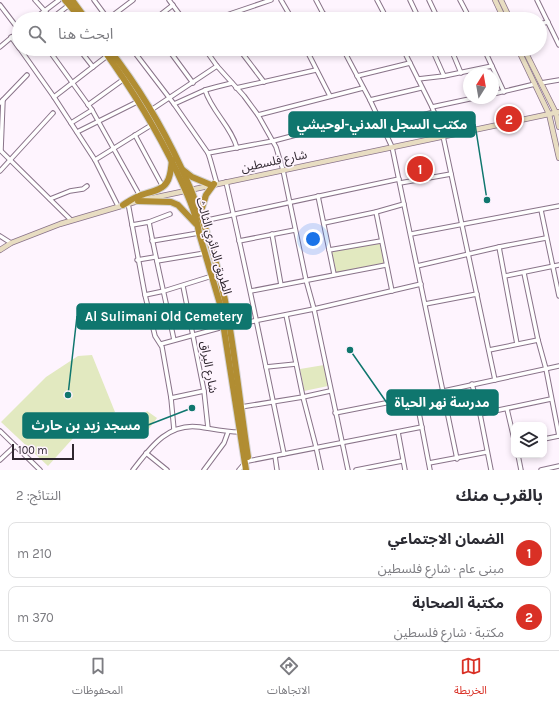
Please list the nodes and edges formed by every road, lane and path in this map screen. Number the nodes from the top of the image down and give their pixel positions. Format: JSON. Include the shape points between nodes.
{"nodes":[{"id":1,"x":35,"y":0,"type":"edge"},
{"id":2,"x":58,"y":0,"type":"edge"},
{"id":3,"x":94,"y":0,"type":"edge"},
{"id":4,"x":133,"y":0,"type":"edge"},
{"id":5,"x":169,"y":0,"type":"edge"},
{"id":6,"x":271,"y":0,"type":"edge"},
{"id":7,"x":281,"y":0,"type":"edge"},
{"id":8,"x":316,"y":0,"type":"edge"},
{"id":9,"x":377,"y":0,"type":"edge"},
{"id":10,"x":410,"y":0,"type":"edge"},
{"id":11,"x":429,"y":0,"type":"edge"},
{"id":12,"x":460,"y":0,"type":"edge"},
{"id":13,"x":495,"y":0,"type":"edge"},
{"id":14,"x":501,"y":0,"type":"edge"},
{"id":15,"x":537,"y":0,"type":"edge"},
{"id":16,"x":69,"y":2,"type":"edge"},
{"id":17,"x":0,"y":5,"type":"edge"},
{"id":18,"x":173,"y":5,"type":"junction"},
{"id":19,"x":44,"y":12,"type":"joint"},
{"id":20,"x":58,"y":12,"type":"edge"},
{"id":21,"x":76,"y":12,"type":"edge"},
{"id":22,"x":79,"y":12,"type":"edge"},
{"id":23,"x":103,"y":12,"type":"edge"},
{"id":24,"x":117,"y":12,"type":"edge"},
{"id":25,"x":164,"y":12,"type":"edge"},
{"id":26,"x":178,"y":12,"type":"edge"},
{"id":27,"x":239,"y":12,"type":"edge"},
{"id":28,"x":288,"y":12,"type":"edge"},
{"id":29,"x":323,"y":12,"type":"edge"},
{"id":30,"x":383,"y":12,"type":"edge"},
{"id":31,"x":416,"y":12,"type":"edge"},
{"id":32,"x":435,"y":12,"type":"edge"},
{"id":33,"x":466,"y":12,"type":"edge"},
{"id":34,"x":501,"y":12,"type":"edge"},
{"id":35,"x":507,"y":12,"type":"edge"},
{"id":36,"x":543,"y":12,"type":"edge"},
{"id":37,"x":12,"y":21,"type":"edge"},
{"id":38,"x":548,"y":22,"type":"edge"},
{"id":39,"x":12,"y":37,"type":"edge"},
{"id":40,"x":559,"y":45,"type":"edge"},
{"id":41,"x":0,"y":47,"type":"edge"},
{"id":42,"x":25,"y":56,"type":"edge"},
{"id":43,"x":53,"y":56,"type":"edge"},
{"id":44,"x":84,"y":56,"type":"edge"},
{"id":45,"x":105,"y":56,"type":"edge"},
{"id":46,"x":113,"y":56,"type":"edge"},
{"id":47,"x":114,"y":56,"type":"edge"},
{"id":48,"x":137,"y":56,"type":"edge"},
{"id":49,"x":173,"y":56,"type":"edge"},
{"id":50,"x":210,"y":56,"type":"edge"},
{"id":51,"x":244,"y":56,"type":"edge"},
{"id":52,"x":309,"y":56,"type":"edge"},
{"id":53,"x":347,"y":56,"type":"edge"},
{"id":54,"x":406,"y":56,"type":"edge"},
{"id":55,"x":435,"y":56,"type":"edge"},
{"id":56,"x":454,"y":56,"type":"edge"},
{"id":57,"x":487,"y":56,"type":"edge"},
{"id":58,"x":521,"y":56,"type":"edge"},
{"id":59,"x":528,"y":56,"type":"edge"},
{"id":60,"x":410,"y":63,"type":"junction"},
{"id":61,"x":217,"y":66,"type":"junction"},
{"id":62,"x":492,"y":66,"type":"junction"},
{"id":63,"x":93,"y":67,"type":"junction"},
{"id":64,"x":316,"y":70,"type":"junction"},
{"id":65,"x":461,"y":73,"type":"junction"},
{"id":66,"x":27,"y":75,"type":"dead end"},
{"id":67,"x":357,"y":76,"type":"junction"},
{"id":68,"x":444,"y":76,"type":"junction"},
{"id":69,"x":124,"y":79,"type":"junction"},
{"id":70,"x":418,"y":79,"type":"junction"},
{"id":71,"x":559,"y":80,"type":"edge"},
{"id":72,"x":71,"y":82,"type":"junction"},
{"id":73,"x":193,"y":82,"type":"junction"},
{"id":74,"x":264,"y":82,"type":"junction"},
{"id":75,"x":232,"y":83,"type":"junction"},
{"id":76,"x":541,"y":83,"type":"junction"},
{"id":77,"x":535,"y":84,"type":"junction"},
{"id":78,"x":236,"y":88,"type":"junction"},
{"id":79,"x":363,"y":88,"type":"junction"},
{"id":80,"x":421,"y":88,"type":"junction"},
{"id":81,"x":205,"y":90,"type":"junction"},
{"id":82,"x":504,"y":92,"type":"junction"},
{"id":83,"x":499,"y":93,"type":"edge"},
{"id":84,"x":330,"y":96,"type":"junction"},
{"id":85,"x":54,"y":97,"type":"junction"},
{"id":86,"x":170,"y":99,"type":"junction"},
{"id":87,"x":370,"y":100,"type":"junction"},
{"id":88,"x":463,"y":100,"type":"edge"},
{"id":89,"x":139,"y":101,"type":"junction"},
{"id":90,"x":1,"y":102,"type":"edge"},
{"id":91,"x":174,"y":104,"type":"junction"},
{"id":92,"x":88,"y":105,"type":"junction"},
{"id":93,"x":432,"y":106,"type":"junction"},
{"id":94,"x":92,"y":110,"type":"junction"},
{"id":95,"x":151,"y":110,"type":"junction"},
{"id":96,"x":434,"y":112,"type":"junction"},
{"id":97,"x":557,"y":112,"type":"edge"},
{"id":98,"x":54,"y":113,"type":"dead end"},
{"id":99,"x":376,"y":114,"type":"junction"},
{"id":100,"x":549,"y":114,"type":"junction"},
{"id":101,"x":258,"y":115,"type":"junction"},
{"id":102,"x":98,"y":120,"type":"junction"},
{"id":103,"x":71,"y":123,"type":"junction"},
{"id":104,"x":153,"y":124,"type":"junction"},
{"id":105,"x":382,"y":126,"type":"junction"},
{"id":106,"x":559,"y":128,"type":"edge"},
{"id":107,"x":77,"y":132,"type":"junction"},
{"id":108,"x":135,"y":136,"type":"junction"},
{"id":109,"x":443,"y":136,"type":"junction"},
{"id":110,"x":273,"y":141,"type":"junction"},
{"id":111,"x":392,"y":147,"type":"junction"},
{"id":112,"x":558,"y":147,"type":"edge"},
{"id":113,"x":114,"y":148,"type":"junction"},
{"id":114,"x":237,"y":148,"type":"junction"},
{"id":115,"x":0,"y":150,"type":"edge"},
{"id":116,"x":208,"y":154,"type":"junction"},
{"id":117,"x":559,"y":158,"type":"edge"},
{"id":118,"x":10,"y":160,"type":"junction"},
{"id":119,"x":95,"y":160,"type":"junction"},
{"id":120,"x":172,"y":160,"type":"junction"},
{"id":121,"x":182,"y":168,"type":"junction"},
{"id":122,"x":283,"y":170,"type":"junction"},
{"id":123,"x":0,"y":171,"type":"edge"},
{"id":124,"x":450,"y":174,"type":"junction"},
{"id":125,"x":399,"y":179,"type":"junction"},
{"id":126,"x":226,"y":182,"type":"junction"},
{"id":127,"x":214,"y":184,"type":"junction"},
{"id":128,"x":400,"y":184,"type":"junction"},
{"id":129,"x":87,"y":186,"type":"dead end"},
{"id":130,"x":163,"y":187,"type":"junction"},
{"id":131,"x":188,"y":190,"type":"junction"},
{"id":132,"x":318,"y":196,"type":"junction"},
{"id":133,"x":139,"y":198,"type":"junction"},
{"id":134,"x":50,"y":199,"type":"junction"},
{"id":135,"x":290,"y":202,"type":"junction"},
{"id":136,"x":404,"y":204,"type":"junction"},
{"id":137,"x":123,"y":205,"type":"junction"},
{"id":138,"x":559,"y":206,"type":"edge"},
{"id":139,"x":541,"y":210,"type":"junction"},
{"id":140,"x":376,"y":212,"type":"junction"},
{"id":141,"x":234,"y":213,"type":"junction"},
{"id":142,"x":170,"y":214,"type":"dead end"},
{"id":143,"x":200,"y":214,"type":"junction"},
{"id":144,"x":71,"y":220,"type":"junction"},
{"id":145,"x":149,"y":222,"type":"junction"},
{"id":146,"x":200,"y":223,"type":"junction"},
{"id":147,"x":324,"y":223,"type":"junction"},
{"id":148,"x":463,"y":224,"type":"junction"},
{"id":149,"x":132,"y":225,"type":"junction"},
{"id":150,"x":295,"y":230,"type":"junction"},
{"id":151,"x":199,"y":233,"type":"junction"},
{"id":152,"x":272,"y":234,"type":"junction"},
{"id":153,"x":411,"y":234,"type":"junction"},
{"id":154,"x":0,"y":236,"type":"edge"},
{"id":155,"x":546,"y":238,"type":"junction"},
{"id":156,"x":152,"y":241,"type":"junction"},
{"id":157,"x":239,"y":241,"type":"junction"},
{"id":158,"x":381,"y":241,"type":"junction"},
{"id":159,"x":11,"y":243,"type":"junction"},
{"id":160,"x":499,"y":247,"type":"junction"},
{"id":161,"x":0,"y":250,"type":"edge"},
{"id":162,"x":329,"y":250,"type":"junction"},
{"id":163,"x":204,"y":253,"type":"junction"},
{"id":164,"x":468,"y":255,"type":"junction"},
{"id":165,"x":156,"y":259,"type":"junction"},
{"id":166,"x":137,"y":260,"type":"junction"},
{"id":167,"x":386,"y":265,"type":"junction"},
{"id":168,"x":559,"y":265,"type":"edge"},
{"id":169,"x":417,"y":266,"type":"junction"},
{"id":170,"x":553,"y":266,"type":"junction"},
{"id":171,"x":524,"y":273,"type":"junction"},
{"id":172,"x":334,"y":274,"type":"junction"},
{"id":173,"x":212,"y":276,"type":"junction"},
{"id":174,"x":505,"y":276,"type":"junction"},
{"id":175,"x":306,"y":280,"type":"junction"},
{"id":176,"x":421,"y":284,"type":"junction"},
{"id":177,"x":281,"y":285,"type":"junction"},
{"id":178,"x":183,"y":286,"type":"junction"},
{"id":179,"x":251,"y":291,"type":"junction"},
{"id":180,"x":392,"y":291,"type":"junction"},
{"id":181,"x":164,"y":292,"type":"junction"},
{"id":182,"x":477,"y":294,"type":"junction"},
{"id":183,"x":145,"y":295,"type":"junction"},
{"id":184,"x":559,"y":296,"type":"edge"},
{"id":185,"x":425,"y":304,"type":"junction"},
{"id":186,"x":314,"y":309,"type":"junction"},
{"id":187,"x":286,"y":314,"type":"junction"},
{"id":188,"x":255,"y":321,"type":"junction"},
{"id":189,"x":226,"y":327,"type":"junction"},
{"id":190,"x":194,"y":336,"type":"junction"},
{"id":191,"x":174,"y":340,"type":"junction"},
{"id":192,"x":538,"y":340,"type":"junction"},
{"id":193,"x":161,"y":344,"type":"junction"},
{"id":194,"x":517,"y":344,"type":"junction"},
{"id":195,"x":489,"y":350,"type":"junction"},
{"id":196,"x":296,"y":364,"type":"junction"},
{"id":197,"x":559,"y":366,"type":"edge"},
{"id":198,"x":266,"y":368,"type":"junction"},
{"id":199,"x":546,"y":369,"type":"junction"},
{"id":200,"x":495,"y":380,"type":"junction"},
{"id":201,"x":472,"y":384,"type":"junction"},
{"id":202,"x":204,"y":391,"type":"junction"},
{"id":203,"x":330,"y":391,"type":"junction"},
{"id":204,"x":442,"y":391,"type":"junction"},
{"id":205,"x":171,"y":398,"type":"junction"},
{"id":206,"x":302,"y":398,"type":"junction"},
{"id":207,"x":416,"y":398,"type":"junction"},
{"id":208,"x":551,"y":399,"type":"junction"},
{"id":209,"x":273,"y":402,"type":"junction"},
{"id":210,"x":241,"y":407,"type":"junction"},
{"id":211,"x":507,"y":409,"type":"junction"},
{"id":212,"x":335,"y":413,"type":"junction"},
{"id":213,"x":480,"y":414,"type":"junction"},
{"id":214,"x":511,"y":426,"type":"edge"},
{"id":215,"x":422,"y":427,"type":"junction"},
{"id":216,"x":208,"y":428,"type":"junction"},
{"id":217,"x":174,"y":430,"type":"junction"},
{"id":218,"x":0,"y":431,"type":"edge"},
{"id":219,"x":228,"y":432,"type":"junction"},
{"id":220,"x":240,"y":432,"type":"junction"},
{"id":221,"x":398,"y":432,"type":"junction"},
{"id":222,"x":559,"y":436,"type":"edge"},
{"id":223,"x":547,"y":438,"type":"edge"},
{"id":224,"x":342,"y":443,"type":"junction"},
{"id":225,"x":15,"y":446,"type":"junction"},
{"id":226,"x":316,"y":447,"type":"junction"},
{"id":227,"x":487,"y":452,"type":"junction"},
{"id":228,"x":146,"y":453,"type":"junction"},
{"id":229,"x":284,"y":454,"type":"junction"},
{"id":230,"x":275,"y":456,"type":"junction"},
{"id":231,"x":519,"y":458,"type":"edge"},
{"id":232,"x":457,"y":459,"type":"junction"},
{"id":233,"x":0,"y":460,"type":"edge"},
{"id":234,"x":402,"y":461,"type":"junction"},
{"id":235,"x":429,"y":464,"type":"junction"},
{"id":236,"x":246,"y":465,"type":"edge"},
{"id":237,"x":559,"y":466,"type":"edge"},
{"id":238,"x":35,"y":468,"type":"edge"},
{"id":239,"x":40,"y":470,"type":"edge"},
{"id":240,"x":134,"y":470,"type":"edge"},
{"id":241,"x":167,"y":470,"type":"edge"},
{"id":242,"x":204,"y":470,"type":"edge"},
{"id":243,"x":239,"y":470,"type":"edge"},
{"id":244,"x":250,"y":470,"type":"edge"},
{"id":245,"x":277,"y":470,"type":"edge"},
{"id":246,"x":321,"y":470,"type":"edge"},
{"id":247,"x":348,"y":470,"type":"edge"},
{"id":248,"x":356,"y":470,"type":"edge"},
{"id":249,"x":404,"y":470,"type":"edge"},
{"id":250,"x":430,"y":470,"type":"edge"},
{"id":251,"x":491,"y":470,"type":"edge"},
{"id":252,"x":521,"y":470,"type":"edge"},
{"id":253,"x":541,"y":470,"type":"edge"}],
"edges":[{"from":1,"to":19,"type":"street"},
{"from":2,"to":19,"type":"street"},
{"from":3,"to":23,"type":"street"},
{"from":4,"to":24,"type":"street"},
{"from":5,"to":18,"type":"street"},
{"from":6,"to":27,"type":"street"},
{"from":7,"to":28,"type":"street"},
{"from":8,"to":29,"type":"street"},
{"from":9,"to":30,"type":"street"},
{"from":10,"to":31,"type":"street"},
{"from":11,"to":32,"type":"street"},
{"from":12,"to":33,"type":"street"},
{"from":13,"to":34,"type":"street"},
{"from":14,"to":35,"type":"street"},
{"from":15,"to":36,"type":"street"},
{"from":16,"to":20,"type":"street"},
{"from":16,"to":21,"type":"highway"},
{"from":16,"to":22,"type":"highway"},
{"from":17,"to":37,"type":"street"},
{"from":18,"to":25,"type":"street"},
{"from":18,"to":26,"type":"street"},
{"from":38,"to":40,"type":"street"},
{"from":39,"to":41,"type":"street"},
{"from":42,"to":85,"type":"street"},
{"from":43,"to":72,"type":"street"},
{"from":44,"to":63,"type":"street"},
{"from":45,"to":63,"type":"street"},
{"from":46,"to":69,"type":"highway","name":"الطريق الدائري الثالث"},
{"from":47,"to":95,"type":"highway","name":"الطريق الدائري الثالث"},
{"from":48,"to":86,"type":"street"},
{"from":49,"to":73,"type":"street"},
{"from":50,"to":61,"type":"street"},
{"from":51,"to":74,"type":"street"},
{"from":52,"to":64,"type":"street"},
{"from":53,"to":67,"type":"street"},
{"from":54,"to":60,"type":"street"},
{"from":55,"to":68,"type":"street"},
{"from":56,"to":65,"type":"street"},
{"from":57,"to":62,"type":"street"},
{"from":58,"to":77,"type":"street"},
{"from":59,"to":76,"type":"street"},
{"from":60,"to":67,"type":"street"},
{"from":60,"to":70,"type":"street"},
{"from":61,"to":73,"type":"street"},
{"from":61,"to":75,"type":"street"},
{"from":62,"to":65,"type":"street"},
{"from":62,"to":82,"type":"street"},
{"from":63,"to":72,"type":"street"},
{"from":64,"to":74,"type":"street"},
{"from":64,"to":84,"type":"street"},
{"from":65,"to":68,"type":"street"},
{"from":66,"to":90,"type":"street"},
{"from":67,"to":79,"type":"street"},
{"from":68,"to":70,"type":"street"},
{"from":69,"to":89,"type":"highway","name":"الطريق الدائري الثالث"},
{"from":69,"to":92,"type":"street"},
{"from":70,"to":80,"type":"street"},
{"from":71,"to":76,"type":"street"},
{"from":72,"to":85,"type":"street"},
{"from":72,"to":92,"type":"street"},
{"from":73,"to":86,"type":"street"},
{"from":74,"to":78,"type":"street"},
{"from":75,"to":78,"type":"street"},
{"from":75,"to":81,"type":"street"},
{"from":76,"to":97,"type":"street"},
{"from":77,"to":82,"type":"street"},
{"from":77,"to":100,"type":"street"},
{"from":78,"to":101,"type":"street"},
{"from":79,"to":84,"type":"street"},
{"from":79,"to":87,"type":"street"},
{"from":80,"to":87,"type":"street"},
{"from":80,"to":93,"type":"street"},
{"from":81,"to":91,"type":"street"},
{"from":81,"to":114,"type":"street","via":[[210,104],[234,138]]},
{"from":82,"to":83,"type":"street"},
{"from":84,"to":101,"type":"street"},
{"from":85,"to":103,"type":"street"},
{"from":86,"to":91,"type":"street"},
{"from":86,"to":95,"type":"street"},
{"from":87,"to":99,"type":"street"},
{"from":88,"to":93,"type":"street"},
{"from":89,"to":102,"type":"street"},
{"from":89,"to":104,"type":"highway","name":"الطريق الدائري الثالث"},
{"from":90,"to":115,"type":"street"},
{"from":91,"to":116,"type":"street"},
{"from":92,"to":94,"type":"street"},
{"from":93,"to":96,"type":"street"},
{"from":94,"to":102,"type":"street"},
{"from":94,"to":103,"type":"street"},
{"from":95,"to":121,"type":"highway","name":"الطريق الدائري الثالث"},
{"from":96,"to":105,"type":"street"},
{"from":96,"to":109,"type":"street"},
{"from":97,"to":100,"type":"street","name":"شارع فلسطين"},
{"from":97,"to":106,"type":"street"},
{"from":98,"to":118,"type":"street"},
{"from":99,"to":105,"type":"street"},
{"from":99,"to":110,"type":"street"},
{"from":100,"to":109,"type":"street","name":"شارع فلسطين"},
{"from":100,"to":112,"type":"street"},
{"from":101,"to":110,"type":"street"},
{"from":102,"to":107,"type":"street"},
{"from":102,"to":113,"type":"street"},
{"from":103,"to":107,"type":"street"},
{"from":104,"to":108,"type":"street"},
{"from":104,"to":120,"type":"highway","name":"الطريق الدائري الثالث"},
{"from":105,"to":111,"type":"street"},
{"from":107,"to":119,"type":"street"},
{"from":108,"to":113,"type":"street"},
{"from":108,"to":130,"type":"street"},
{"from":109,"to":111,"type":"street","name":"شارع فلسطين"},
{"from":109,"to":124,"type":"street"},
{"from":110,"to":114,"type":"street"},
{"from":110,"to":122,"type":"street"},
{"from":111,"to":122,"type":"street","name":"شارع فلسطين"},
{"from":111,"to":125,"type":"street"},
{"from":112,"to":117,"type":"street"},
{"from":113,"to":119,"type":"street"},
{"from":113,"to":133,"type":"street"},
{"from":114,"to":116,"type":"street"},
{"from":115,"to":118,"type":"street"},
{"from":116,"to":127,"type":"street"},
{"from":118,"to":123,"type":"street"},
{"from":118,"to":134,"type":"street"},
{"from":119,"to":137,"type":"street"},
{"from":120,"to":130,"type":"highway","via":[[168,181]]},
{"from":120,"to":131,"type":"highway","name":"الطريق الدائري الثالث"},
{"from":121,"to":127,"type":"highway","via":[[192,177]]},
{"from":121,"to":131,"type":"highway","name":"الطريق الدائري الثالث"},
{"from":122,"to":126,"type":"street","name":"شارع فلسطين"},
{"from":122,"to":135,"type":"street"},
{"from":124,"to":128,"type":"street"},
{"from":124,"to":148,"type":"street"},
{"from":125,"to":128,"type":"street"},
{"from":125,"to":132,"type":"street"},
{"from":126,"to":127,"type":"street","name":"شارع فلسطين"},
{"from":126,"to":141,"type":"street"},
{"from":127,"to":131,"type":"street","name":"شارع فلسطين"},
{"from":127,"to":143,"type":"highway","via":[[206,195]]},
{"from":128,"to":136,"type":"street"},
{"from":129,"to":134,"type":"street"},
{"from":130,"to":133,"type":"highway"},
{"from":131,"to":133,"type":"street","name":"شارع فلسطين"},
{"from":131,"to":143,"type":"highway","name":"الطريق الدائري الثالث"},
{"from":131,"to":146,"type":"highway","name":"الطريق الدائري الثالث"},
{"from":132,"to":135,"type":"street"},
{"from":132,"to":147,"type":"street"},
{"from":133,"to":137,"type":"highway"},
{"from":133,"to":146,"type":"highway","via":[[171,202]]},
{"from":134,"to":144,"type":"street"},
{"from":135,"to":141,"type":"street"},
{"from":135,"to":150,"type":"street"},
{"from":136,"to":140,"type":"street"},
{"from":136,"to":153,"type":"street"},
{"from":137,"to":144,"type":"street"},
{"from":137,"to":149,"type":"street"},
{"from":138,"to":139,"type":"street"},
{"from":139,"to":148,"type":"street"},
{"from":139,"to":155,"type":"street"},
{"from":140,"to":147,"type":"street"},
{"from":140,"to":158,"type":"street"},
{"from":141,"to":146,"type":"street"},
{"from":141,"to":157,"type":"street"},
{"from":142,"to":145,"type":"street"},
{"from":143,"to":146,"type":"highway","name":"الطريق الدائري الثالث"},
{"from":144,"to":159,"type":"street"},
{"from":145,"to":149,"type":"street"},
{"from":145,"to":156,"type":"street"},
{"from":146,"to":151,"type":"highway","name":"الطريق الدائري الثالث"},
{"from":146,"to":189,"type":"highway","name":"الطريق الدائري الثالث","via":[[224,296]]},
{"from":147,"to":162,"type":"street"},
{"from":148,"to":153,"type":"street"},
{"from":148,"to":164,"type":"street"},
{"from":149,"to":166,"type":"street"},
{"from":150,"to":152,"type":"street"},
{"from":150,"to":175,"type":"street"},
{"from":151,"to":156,"type":"street"},
{"from":151,"to":163,"type":"highway","name":"الطريق الدائري الثالث"},
{"from":152,"to":157,"type":"street"},
{"from":152,"to":177,"type":"street"},
{"from":153,"to":169,"type":"street"},
{"from":154,"to":159,"type":"street"},
{"from":155,"to":160,"type":"street"},
{"from":155,"to":170,"type":"street"},
{"from":156,"to":165,"type":"street"},
{"from":157,"to":179,"type":"street"},
{"from":158,"to":162,"type":"street"},
{"from":158,"to":167,"type":"street"},
{"from":159,"to":161,"type":"street"},
{"from":160,"to":164,"type":"street"},
{"from":160,"to":174,"type":"street"},
{"from":162,"to":172,"type":"street"},
{"from":163,"to":165,"type":"street"},
{"from":163,"to":173,"type":"highway","name":"الطريق الدائري الثالث"},
{"from":164,"to":169,"type":"street"},
{"from":164,"to":182,"type":"street"},
{"from":165,"to":166,"type":"street"},
{"from":165,"to":181,"type":"street"},
{"from":166,"to":183,"type":"street"},
{"from":167,"to":172,"type":"street"},
{"from":167,"to":180,"type":"street"},
{"from":168,"to":170,"type":"street"},
{"from":169,"to":176,"type":"street"},
{"from":170,"to":171,"type":"street"},
{"from":170,"to":184,"type":"street"},
{"from":171,"to":174,"type":"street"},
{"from":171,"to":192,"type":"street"},
{"from":172,"to":175,"type":"street"},
{"from":173,"to":178,"type":"street"},
{"from":173,"to":189,"type":"highway","name":"الطريق الدائري الثالث"},
{"from":174,"to":194,"type":"street"},
{"from":175,"to":177,"type":"street"},
{"from":175,"to":186,"type":"street"},
{"from":176,"to":180,"type":"street"},
{"from":176,"to":185,"type":"street"},
{"from":177,"to":179,"type":"street"},
{"from":178,"to":181,"type":"street"},
{"from":178,"to":190,"type":"street","name":"شارع البراق"},
{"from":179,"to":188,"type":"street"},
{"from":180,"to":186,"type":"street"},
{"from":181,"to":183,"type":"street"},
{"from":181,"to":191,"type":"street"},
{"from":182,"to":185,"type":"street"},
{"from":182,"to":195,"type":"street"},
{"from":183,"to":193,"type":"street","via":[[155,336]]},
{"from":185,"to":204,"type":"street"},
{"from":186,"to":187,"type":"street"},
{"from":186,"to":203,"type":"street"},
{"from":187,"to":188,"type":"street"},
{"from":187,"to":196,"type":"street"},
{"from":188,"to":189,"type":"street"},
{"from":188,"to":198,"type":"street"},
{"from":189,"to":190,"type":"street"},
{"from":189,"to":210,"type":"highway","name":"الطريق الدائري الثالث"},
{"from":189,"to":220,"type":"highway","name":"الطريق الدائري الثالث"},
{"from":190,"to":191,"type":"street"},
{"from":190,"to":202,"type":"street","name":"شارع البراق"},
{"from":191,"to":193,"type":"street"},
{"from":192,"to":194,"type":"street"},
{"from":192,"to":199,"type":"street"},
{"from":193,"to":205,"type":"street"},
{"from":194,"to":195,"type":"street"},
{"from":195,"to":200,"type":"street"},
{"from":196,"to":198,"type":"street"},
{"from":196,"to":206,"type":"street"},
{"from":197,"to":199,"type":"street"},
{"from":198,"to":209,"type":"street"},
{"from":199,"to":200,"type":"street"},
{"from":199,"to":208,"type":"street"},
{"from":200,"to":201,"type":"street"},
{"from":201,"to":204,"type":"street"},
{"from":201,"to":213,"type":"street"},
{"from":202,"to":205,"type":"street"},
{"from":202,"to":216,"type":"street","name":"شارع البراق"},
{"from":203,"to":206,"type":"street"},
{"from":203,"to":212,"type":"street"},
{"from":204,"to":207,"type":"street"},
{"from":204,"to":232,"type":"street"},
{"from":205,"to":217,"type":"street"},
{"from":206,"to":209,"type":"street"},
{"from":206,"to":226,"type":"street"},
{"from":207,"to":212,"type":"street"},
{"from":207,"to":215,"type":"street"},
{"from":208,"to":211,"type":"street"},
{"from":208,"to":222,"type":"street"},
{"from":209,"to":210,"type":"street"},
{"from":209,"to":229,"type":"street"},
{"from":210,"to":236,"type":"highway","name":"الطريق الدائري الثالث"},
{"from":211,"to":213,"type":"street"},
{"from":211,"to":214,"type":"street"},
{"from":212,"to":224,"type":"street"},
{"from":213,"to":227,"type":"street"},
{"from":215,"to":221,"type":"street"},
{"from":215,"to":235,"type":"street"},
{"from":216,"to":217,"type":"street","via":[[190,426]]},
{"from":216,"to":219,"type":"street"},
{"from":217,"to":228,"type":"street","via":[[165,434]]},
{"from":218,"to":225,"type":"street"},
{"from":219,"to":220,"type":"street"},
{"from":219,"to":242,"type":"street","via":[[224,443]]},
{"from":220,"to":236,"type":"highway","name":"الطريق الدائري الثالث"},
{"from":221,"to":224,"type":"street"},
{"from":221,"to":234,"type":"street"},
{"from":222,"to":223,"type":"street"},
{"from":224,"to":226,"type":"street"},
{"from":224,"to":247,"type":"street"},
{"from":225,"to":233,"type":"street"},
{"from":225,"to":238,"type":"street"},
{"from":226,"to":229,"type":"street"},
{"from":226,"to":246,"type":"street"},
{"from":227,"to":232,"type":"street"},
{"from":227,"to":251,"type":"street"},
{"from":228,"to":240,"type":"street"},
{"from":228,"to":241,"type":"street"},
{"from":229,"to":230,"type":"street"},
{"from":230,"to":236,"type":"street"},
{"from":230,"to":245,"type":"street"},
{"from":231,"to":252,"type":"street"},
{"from":232,"to":235,"type":"street"},
{"from":234,"to":248,"type":"street"},
{"from":234,"to":249,"type":"street"},
{"from":235,"to":250,"type":"street"},
{"from":236,"to":243,"type":"street"},
{"from":236,"to":244,"type":"highway","name":"الطريق الدائري الثالث"},
{"from":237,"to":253,"type":"street"},
{"from":238,"to":239,"type":"street"}]}
